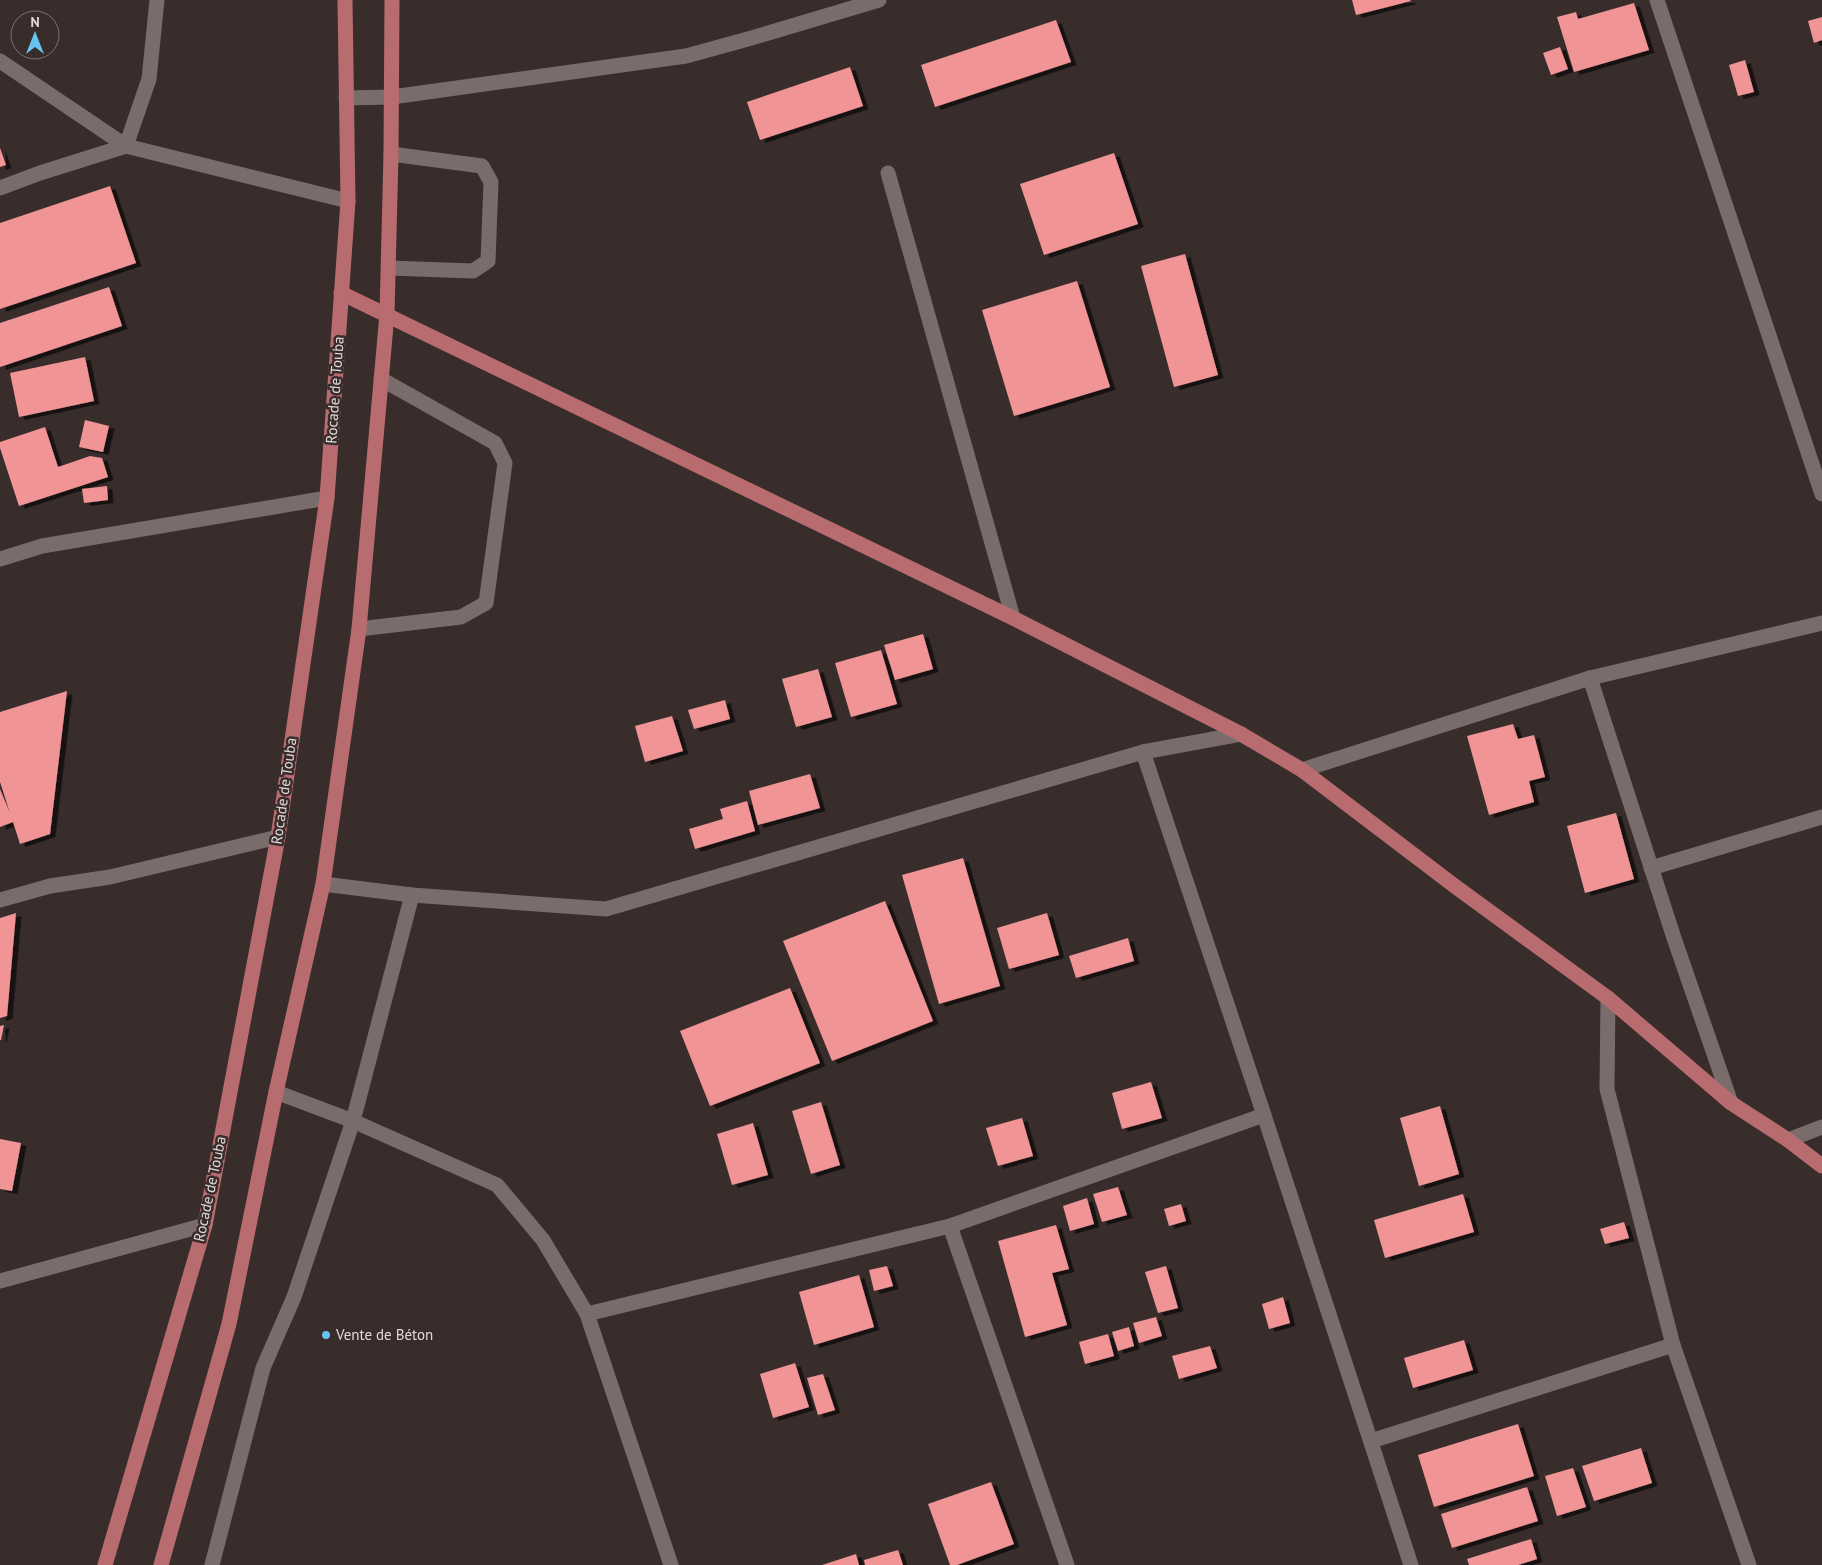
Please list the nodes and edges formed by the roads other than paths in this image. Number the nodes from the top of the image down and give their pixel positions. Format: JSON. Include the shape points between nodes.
{"nodes":[{"id":1,"x":157,"y":0,"type":"edge"},
{"id":2,"x":345,"y":0,"type":"edge"},
{"id":3,"x":392,"y":0,"type":"edge"},
{"id":4,"x":878,"y":0,"type":"edge"},
{"id":5,"x":1657,"y":0,"type":"edge"},
{"id":6,"x":0,"y":62,"type":"edge"},
{"id":7,"x":392,"y":97,"type":"junction"},
{"id":8,"x":346,"y":98,"type":"junction"},
{"id":9,"x":126,"y":146,"type":"junction"},
{"id":10,"x":392,"y":154,"type":"junction"},
{"id":11,"x":888,"y":173,"type":"dead end"},
{"id":12,"x":0,"y":188,"type":"edge"},
{"id":13,"x":348,"y":201,"type":"junction"},
{"id":14,"x":389,"y":268,"type":"junction"},
{"id":15,"x":341,"y":293,"type":"junction"},
{"id":16,"x":387,"y":314,"type":"junction"},
{"id":17,"x":381,"y":379,"type":"junction"},
{"id":18,"x":1822,"y":494,"type":"edge"},
{"id":19,"x":327,"y":498,"type":"junction"},
{"id":20,"x":0,"y":559,"type":"edge"},
{"id":21,"x":1013,"y":618,"type":"junction"},
{"id":22,"x":1822,"y":623,"type":"edge"},
{"id":23,"x":359,"y":629,"type":"junction"},
{"id":24,"x":1590,"y":678,"type":"junction"},
{"id":25,"x":1241,"y":734,"type":"junction"},
{"id":26,"x":1143,"y":752,"type":"junction"},
{"id":27,"x":1302,"y":770,"type":"junction"},
{"id":28,"x":1822,"y":817,"type":"edge"},
{"id":29,"x":278,"y":837,"type":"junction"},
{"id":30,"x":1651,"y":868,"type":"junction"},
{"id":31,"x":323,"y":884,"type":"junction"},
{"id":32,"x":412,"y":895,"type":"junction"},
{"id":33,"x":0,"y":900,"type":"edge"},
{"id":34,"x":1608,"y":998,"type":"junction"},
{"id":35,"x":276,"y":1092,"type":"junction"},
{"id":36,"x":1731,"y":1103,"type":"junction"},
{"id":37,"x":1264,"y":1115,"type":"junction"},
{"id":38,"x":353,"y":1121,"type":"junction"},
{"id":39,"x":1822,"y":1127,"type":"edge"},
{"id":40,"x":1788,"y":1140,"type":"junction"},
{"id":41,"x":1822,"y":1166,"type":"edge"},
{"id":42,"x":205,"y":1225,"type":"junction"},
{"id":43,"x":950,"y":1226,"type":"junction"},
{"id":44,"x":0,"y":1281,"type":"edge"},
{"id":45,"x":587,"y":1314,"type":"junction"},
{"id":46,"x":1673,"y":1345,"type":"junction"},
{"id":47,"x":1371,"y":1441,"type":"junction"},
{"id":48,"x":106,"y":1565,"type":"edge"},
{"id":49,"x":161,"y":1565,"type":"edge"},
{"id":50,"x":212,"y":1565,"type":"edge"},
{"id":51,"x":670,"y":1565,"type":"edge"},
{"id":52,"x":1067,"y":1565,"type":"edge"},
{"id":53,"x":1411,"y":1565,"type":"edge"},
{"id":54,"x":1749,"y":1565,"type":"edge"}],
"edges":[{"from":1,"to":9,"type":"street","via":[[149,79]]},
{"from":2,"to":8,"type":"main road","name":"Rocade de Touba"},
{"from":3,"to":7,"type":"main road"},
{"from":4,"to":7,"type":"street","via":[[686,56]]},
{"from":5,"to":18,"type":"street"},
{"from":6,"to":9,"type":"street"},
{"from":7,"to":8,"type":"street"},
{"from":7,"to":10,"type":"main road"},
{"from":8,"to":13,"type":"main road","name":"Rocade de Touba"},
{"from":9,"to":12,"type":"street"},
{"from":9,"to":13,"type":"street"},
{"from":10,"to":14,"type":"main road"},
{"from":10,"to":14,"type":"street","via":[[482,166],[491,182],[488,261],[473,271]]},
{"from":11,"to":21,"type":"street"},
{"from":13,"to":15,"type":"main road","name":"Rocade de Touba"},
{"from":14,"to":16,"type":"main road"},
{"from":15,"to":16,"type":"main road"},
{"from":15,"to":19,"type":"main road","name":"Rocade de Touba"},
{"from":16,"to":17,"type":"main road"},
{"from":16,"to":21,"type":"main road"},
{"from":17,"to":23,"type":"main road"},
{"from":17,"to":23,"type":"street","via":[[495,443],[505,463],[486,603],[461,617]]},
{"from":19,"to":20,"type":"street","via":[[42,546]]},
{"from":19,"to":29,"type":"main road","name":"Rocade de Touba"},
{"from":21,"to":25,"type":"main road"},
{"from":22,"to":24,"type":"street"},
{"from":23,"to":31,"type":"main road"},
{"from":24,"to":27,"type":"street"},
{"from":24,"to":30,"type":"street"},
{"from":25,"to":26,"type":"street"},
{"from":25,"to":27,"type":"main road"},
{"from":26,"to":32,"type":"street","via":[[606,909]]},
{"from":26,"to":37,"type":"street"},
{"from":27,"to":34,"type":"main road"},
{"from":28,"to":30,"type":"street"},
{"from":29,"to":33,"type":"street","via":[[110,877],[50,886]]},
{"from":29,"to":42,"type":"main road","name":"Rocade de Touba"},
{"from":30,"to":36,"type":"street"},
{"from":31,"to":32,"type":"street"},
{"from":31,"to":35,"type":"main road"},
{"from":32,"to":38,"type":"street"},
{"from":34,"to":36,"type":"main road"},
{"from":34,"to":46,"type":"street","via":[[1606,1089]]},
{"from":35,"to":38,"type":"street"},
{"from":35,"to":49,"type":"main road","via":[[229,1324]]},
{"from":36,"to":40,"type":"main road"},
{"from":37,"to":43,"type":"street"},
{"from":37,"to":47,"type":"street"},
{"from":38,"to":45,"type":"street","via":[[497,1185],[543,1240]]},
{"from":38,"to":50,"type":"street","via":[[294,1297],[263,1368]]},
{"from":39,"to":40,"type":"street"},
{"from":40,"to":41,"type":"main road"},
{"from":42,"to":44,"type":"street"},
{"from":42,"to":48,"type":"main road","name":"Rocade de Touba"},
{"from":43,"to":45,"type":"street"},
{"from":43,"to":52,"type":"street"},
{"from":45,"to":51,"type":"street"},
{"from":46,"to":47,"type":"street"},
{"from":46,"to":54,"type":"street"},
{"from":47,"to":53,"type":"street"}]}
